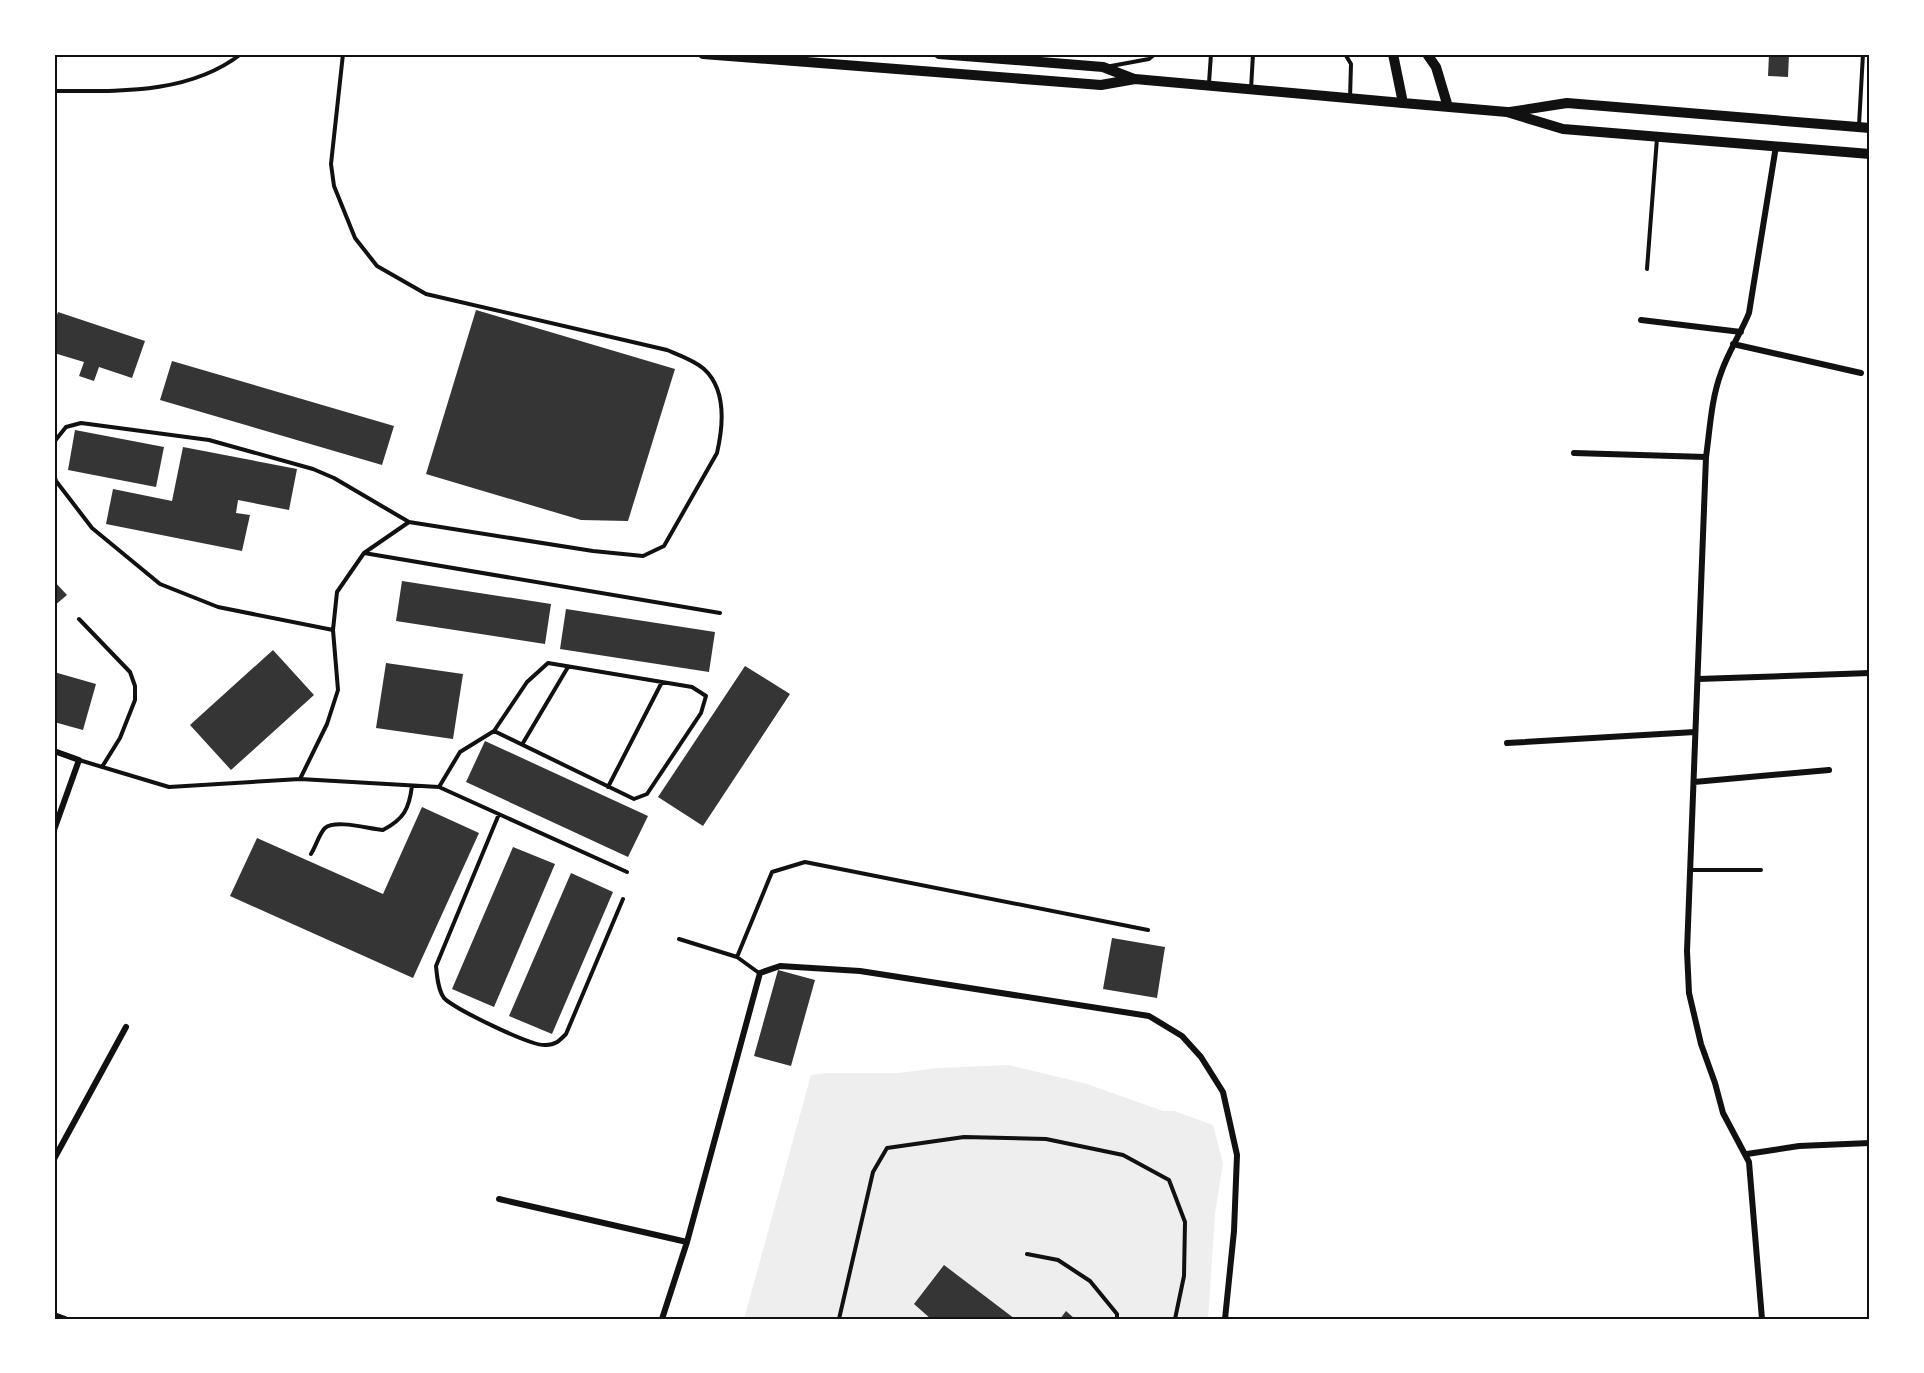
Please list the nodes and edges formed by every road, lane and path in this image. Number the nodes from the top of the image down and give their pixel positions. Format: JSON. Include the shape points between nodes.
{"nodes":[{"id":1,"x":240,"y":54,"type":"edge"},
{"id":2,"x":343,"y":54,"type":"edge"},
{"id":3,"x":704,"y":54,"type":"edge"},
{"id":4,"x":939,"y":54,"type":"edge"},
{"id":5,"x":1155,"y":54,"type":"edge"},
{"id":6,"x":1211,"y":54,"type":"edge"},
{"id":7,"x":1253,"y":54,"type":"edge"},
{"id":8,"x":1345,"y":54,"type":"edge"},
{"id":9,"x":1393,"y":54,"type":"edge"},
{"id":10,"x":1427,"y":54,"type":"edge"},
{"id":11,"x":1863,"y":54,"type":"edge"},
{"id":12,"x":1103,"y":67,"type":"junction"},
{"id":13,"x":1135,"y":80,"type":"junction"},
{"id":14,"x":1209,"y":86,"type":"junction"},
{"id":15,"x":1251,"y":90,"type":"junction"},
{"id":16,"x":54,"y":91,"type":"edge"},
{"id":17,"x":1350,"y":99,"type":"junction"},
{"id":18,"x":1403,"y":103,"type":"junction"},
{"id":19,"x":1448,"y":107,"type":"junction"},
{"id":20,"x":1507,"y":112,"type":"junction"},
{"id":21,"x":1864,"y":128,"type":"edge"},
{"id":22,"x":1657,"y":137,"type":"junction"},
{"id":23,"x":1776,"y":146,"type":"junction"},
{"id":24,"x":1870,"y":154,"type":"edge"},
{"id":25,"x":1647,"y":269,"type":"dead end"},
{"id":26,"x":1641,"y":320,"type":"dead end"},
{"id":27,"x":1741,"y":332,"type":"junction"},
{"id":28,"x":1733,"y":344,"type":"junction"},
{"id":29,"x":1861,"y":373,"type":"dead end"},
{"id":30,"x":54,"y":442,"type":"edge"},
{"id":31,"x":1574,"y":453,"type":"dead end"},
{"id":32,"x":1706,"y":457,"type":"junction"},
{"id":33,"x":54,"y":474,"type":"edge"},
{"id":34,"x":410,"y":522,"type":"junction"},
{"id":35,"x":364,"y":553,"type":"junction"},
{"id":36,"x":720,"y":613,"type":"dead end"},
{"id":37,"x":79,"y":619,"type":"dead end"},
{"id":38,"x":333,"y":630,"type":"junction"},
{"id":39,"x":568,"y":666,"type":"junction"},
{"id":40,"x":1870,"y":672,"type":"edge"},
{"id":41,"x":1698,"y":679,"type":"junction"},
{"id":42,"x":662,"y":682,"type":"junction"},
{"id":43,"x":494,"y":731,"type":"junction"},
{"id":44,"x":1695,"y":732,"type":"junction"},
{"id":45,"x":523,"y":743,"type":"junction"},
{"id":46,"x":1507,"y":743,"type":"dead end"},
{"id":47,"x":54,"y":752,"type":"edge"},
{"id":48,"x":79,"y":760,"type":"junction"},
{"id":49,"x":102,"y":767,"type":"junction"},
{"id":50,"x":1829,"y":770,"type":"dead end"},
{"id":51,"x":300,"y":779,"type":"junction"},
{"id":52,"x":1694,"y":782,"type":"junction"},
{"id":53,"x":412,"y":786,"type":"junction"},
{"id":54,"x":439,"y":787,"type":"junction"},
{"id":55,"x":608,"y":787,"type":"junction"},
{"id":56,"x":499,"y":814,"type":"junction"},
{"id":57,"x":54,"y":830,"type":"edge"},
{"id":58,"x":311,"y":854,"type":"dead end"},
{"id":59,"x":1689,"y":870,"type":"junction"},
{"id":60,"x":1761,"y":870,"type":"dead end"},
{"id":61,"x":627,"y":872,"type":"dead end"},
{"id":62,"x":623,"y":899,"type":"dead end"},
{"id":63,"x":1148,"y":930,"type":"dead end"},
{"id":64,"x":679,"y":939,"type":"dead end"},
{"id":65,"x":737,"y":957,"type":"junction"},
{"id":66,"x":760,"y":973,"type":"junction"},
{"id":67,"x":126,"y":1027,"type":"dead end"},
{"id":68,"x":1870,"y":1143,"type":"edge"},
{"id":69,"x":1747,"y":1154,"type":"junction"},
{"id":70,"x":54,"y":1159,"type":"edge"},
{"id":71,"x":499,"y":1199,"type":"dead end"},
{"id":72,"x":687,"y":1242,"type":"junction"},
{"id":73,"x":1027,"y":1254,"type":"dead end"},
{"id":74,"x":54,"y":1315,"type":"edge"},
{"id":75,"x":65,"y":1319,"type":"edge"},
{"id":76,"x":662,"y":1319,"type":"edge"},
{"id":77,"x":839,"y":1319,"type":"edge"},
{"id":78,"x":1116,"y":1319,"type":"edge"},
{"id":79,"x":1175,"y":1319,"type":"edge"},
{"id":80,"x":1225,"y":1319,"type":"edge"},
{"id":81,"x":1762,"y":1319,"type":"edge"}],
"edges":[{"from":1,"to":16,"type":"lane","via":[[203,77],[158,88]]},
{"from":2,"to":34,"type":"lane","via":[[331,164],[334,186],[355,238],[377,266],[426,294],[667,350],[704,368],[718,390],[721,404],[717,453],[664,546],[643,556]]},
{"from":3,"to":13,"type":"main road","via":[[1101,84]]},
{"from":4,"to":12,"type":"main road"},
{"from":5,"to":12,"type":"lane","via":[[1149,59]]},
{"from":6,"to":14,"type":"lane"},
{"from":7,"to":15,"type":"lane"},
{"from":8,"to":17,"type":"lane","via":[[1351,64]]},
{"from":9,"to":18,"type":"main road"},
{"from":10,"to":19,"type":"main road","via":[[1436,67]]},
{"from":11,"to":21,"type":"lane"},
{"from":12,"to":13,"type":"main road"},
{"from":13,"to":14,"type":"main road"},
{"from":14,"to":15,"type":"main road"},
{"from":15,"to":17,"type":"main road"},
{"from":17,"to":18,"type":"main road"},
{"from":18,"to":19,"type":"main road"},
{"from":19,"to":20,"type":"main road"},
{"from":20,"to":21,"type":"main road","via":[[1567,104]]},
{"from":20,"to":22,"type":"main road","via":[[1563,129]]},
{"from":22,"to":23,"type":"main road"},
{"from":22,"to":25,"type":"lane"},
{"from":23,"to":24,"type":"main road"},
{"from":23,"to":27,"type":"street","via":[[1755,283]]},
{"from":26,"to":27,"type":"street"},
{"from":27,"to":28,"type":"street"},
{"from":28,"to":29,"type":"street"},
{"from":28,"to":32,"type":"street","via":[[1714,394]]},
{"from":30,"to":34,"type":"lane","via":[[66,427],[81,423],[209,440],[313,469]]},
{"from":31,"to":32,"type":"street"},
{"from":32,"to":41,"type":"street"},
{"from":33,"to":38,"type":"lane","via":[[92,528],[160,584],[218,607]]},
{"from":34,"to":35,"type":"lane"},
{"from":35,"to":36,"type":"lane"},
{"from":35,"to":38,"type":"lane","via":[[337,592]]},
{"from":37,"to":49,"type":"lane","via":[[130,672],[135,686],[135,700],[120,738]]},
{"from":38,"to":51,"type":"lane","via":[[338,690],[327,724]]},
{"from":39,"to":42,"type":"lane"},
{"from":39,"to":43,"type":"lane","via":[[548,663],[526,682]]},
{"from":39,"to":45,"type":"lane"},
{"from":40,"to":41,"type":"street"},
{"from":41,"to":44,"type":"street"},
{"from":42,"to":55,"type":"lane"},
{"from":42,"to":55,"type":"lane","via":[[692,687],[706,696],[701,713],[647,794],[634,799]]},
{"from":43,"to":45,"type":"lane"},
{"from":43,"to":54,"type":"lane","via":[[460,752]]},
{"from":44,"to":46,"type":"street"},
{"from":44,"to":52,"type":"street"},
{"from":45,"to":55,"type":"lane"},
{"from":47,"to":48,"type":"street"},
{"from":48,"to":49,"type":"lane"},
{"from":48,"to":57,"type":"street"},
{"from":49,"to":51,"type":"lane","via":[[169,787]]},
{"from":50,"to":52,"type":"street"},
{"from":51,"to":53,"type":"lane"},
{"from":52,"to":59,"type":"street"},
{"from":53,"to":54,"type":"lane"},
{"from":53,"to":58,"type":"lane","via":[[404,815],[389,827],[383,830],[330,825]]},
{"from":54,"to":56,"type":"lane"},
{"from":56,"to":61,"type":"lane"},
{"from":56,"to":62,"type":"lane","via":[[436,966],[444,998],[499,1030],[544,1046],[556,1044],[566,1034]]},
{"from":59,"to":60,"type":"lane"},
{"from":59,"to":69,"type":"street","via":[[1687,972],[1693,1015],[1723,1113]]},
{"from":63,"to":65,"type":"lane","via":[[805,862],[772,872]]},
{"from":64,"to":65,"type":"lane"},
{"from":65,"to":66,"type":"lane"},
{"from":66,"to":72,"type":"street"},
{"from":66,"to":80,"type":"street","via":[[780,966],[860,971],[1149,1016],[1182,1036],[1223,1092],[1237,1155]]},
{"from":67,"to":70,"type":"street"},
{"from":68,"to":69,"type":"street","via":[[1799,1146]]},
{"from":69,"to":81,"type":"street"},
{"from":71,"to":72,"type":"street"},
{"from":72,"to":76,"type":"street"},
{"from":73,"to":78,"type":"lane","via":[[1058,1260],[1090,1281],[1117,1314]]},
{"from":74,"to":75,"type":"street"},
{"from":77,"to":79,"type":"lane","via":[[873,1172],[887,1148],[964,1137],[1046,1140],[1123,1155],[1169,1180],[1185,1222],[1184,1276]]}]}
